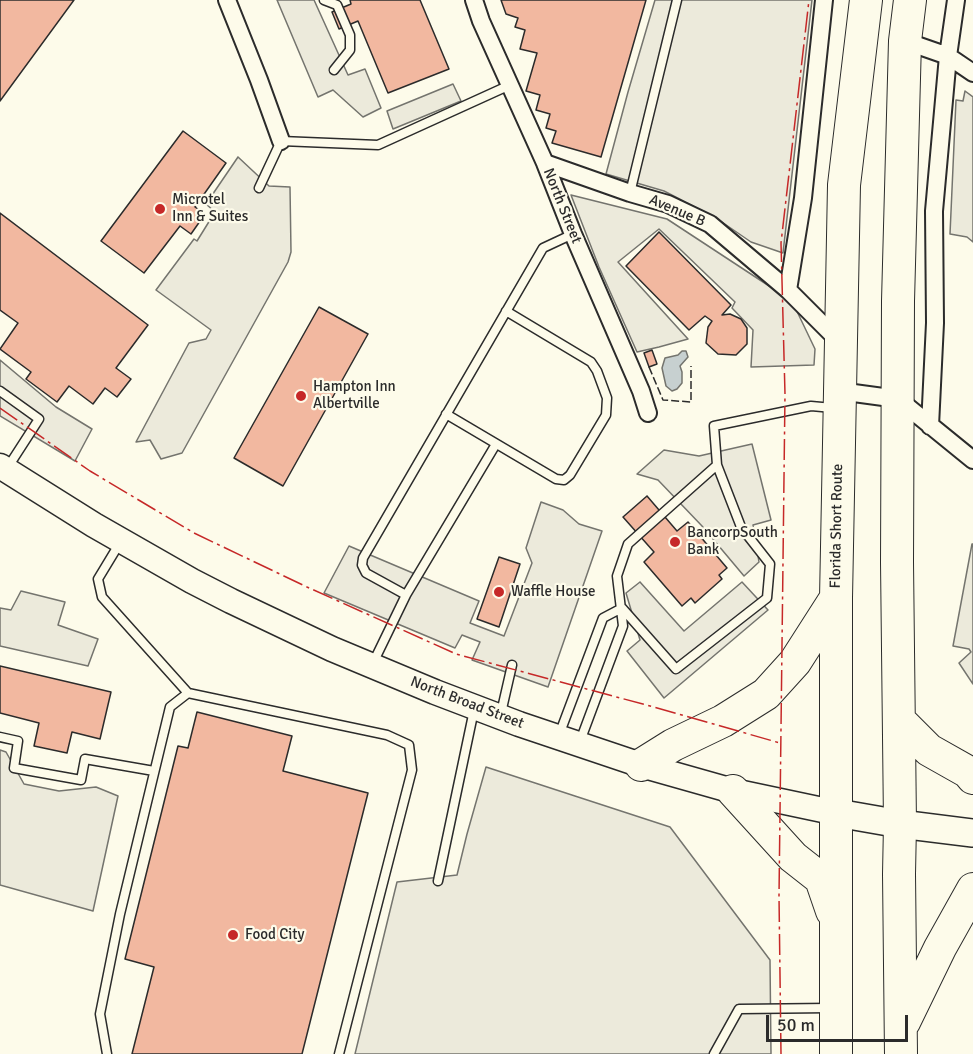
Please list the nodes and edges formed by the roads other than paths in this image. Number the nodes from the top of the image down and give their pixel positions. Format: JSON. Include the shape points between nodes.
{"nodes":[{"id":1,"x":227,"y":0,"type":"edge"},
{"id":2,"x":324,"y":0,"type":"edge"},
{"id":3,"x":474,"y":0,"type":"edge"},
{"id":4,"x":677,"y":0,"type":"edge"},
{"id":5,"x":824,"y":0,"type":"edge"},
{"id":6,"x":866,"y":0,"type":"edge"},
{"id":7,"x":910,"y":0,"type":"edge"},
{"id":8,"x":956,"y":0,"type":"edge"},
{"id":9,"x":905,"y":41,"type":"junction"},
{"id":10,"x":948,"y":56,"type":"junction"},
{"id":11,"x":334,"y":70,"type":"dead end"},
{"id":12,"x":973,"y":73,"type":"edge"},
{"id":13,"x":510,"y":85,"type":"junction"},
{"id":14,"x":281,"y":141,"type":"junction"},
{"id":15,"x":545,"y":163,"type":"junction"},
{"id":16,"x":259,"y":188,"type":"dead end"},
{"id":17,"x":630,"y":193,"type":"junction"},
{"id":18,"x":573,"y":234,"type":"junction"},
{"id":19,"x":788,"y":290,"type":"junction"},
{"id":20,"x":506,"y":311,"type":"junction"},
{"id":21,"x":841,"y":342,"type":"junction"},
{"id":22,"x":0,"y":392,"type":"edge"},
{"id":23,"x":839,"y":399,"type":"junction"},
{"id":24,"x":898,"y":399,"type":"junction"},
{"id":25,"x":648,"y":413,"type":"dead end"},
{"id":26,"x":446,"y":414,"type":"junction"},
{"id":27,"x":930,"y":426,"type":"junction"},
{"id":28,"x":496,"y":444,"type":"junction"},
{"id":29,"x":973,"y":460,"type":"edge"},
{"id":30,"x":717,"y":465,"type":"junction"},
{"id":31,"x":3,"y":468,"type":"edge"},
{"id":32,"x":122,"y":541,"type":"junction"},
{"id":33,"x":406,"y":595,"type":"junction"},
{"id":34,"x":836,"y":598,"type":"junction"},
{"id":35,"x":622,"y":608,"type":"junction"},
{"id":36,"x":512,"y":665,"type":"dead end"},
{"id":37,"x":371,"y":666,"type":"junction"},
{"id":38,"x":188,"y":693,"type":"junction"},
{"id":39,"x":474,"y":707,"type":"junction"},
{"id":40,"x":500,"y":717,"type":"junction"},
{"id":41,"x":898,"y":720,"type":"junction"},
{"id":42,"x":0,"y":737,"type":"edge"},
{"id":43,"x":569,"y":741,"type":"junction"},
{"id":44,"x":641,"y":765,"type":"junction"},
{"id":45,"x":154,"y":771,"type":"junction"},
{"id":46,"x":973,"y":778,"type":"edge"},
{"id":47,"x":733,"y":791,"type":"junction"},
{"id":48,"x":837,"y":813,"type":"junction"},
{"id":49,"x":900,"y":824,"type":"junction"},
{"id":50,"x":973,"y":834,"type":"edge"},
{"id":51,"x":438,"y":881,"type":"dead end"},
{"id":52,"x":973,"y":889,"type":"edge"},
{"id":53,"x":836,"y":921,"type":"junction"},
{"id":54,"x":836,"y":1008,"type":"junction"},
{"id":55,"x":901,"y":1041,"type":"edge"},
{"id":56,"x":107,"y":1054,"type":"edge"},
{"id":57,"x":339,"y":1054,"type":"edge"},
{"id":58,"x":714,"y":1054,"type":"edge"},
{"id":59,"x":836,"y":1054,"type":"edge"}],
"edges":[{"from":1,"to":14,"type":"street"},
{"from":2,"to":11,"type":"lane","via":[[337,5],[350,35],[350,50]]},
{"from":3,"to":13,"type":"street","name":"North Street"},
{"from":4,"to":17,"type":"lane"},
{"from":5,"to":19,"type":"street","via":[[803,198]]},
{"from":6,"to":21,"type":"highway","name":"Florida Short Route","via":[[844,185]]},
{"from":7,"to":9,"type":"highway"},
{"from":8,"to":10,"type":"street"},
{"from":9,"to":10,"type":"street"},
{"from":9,"to":24,"type":"highway"},
{"from":10,"to":12,"type":"street"},
{"from":10,"to":27,"type":"street","via":[[934,211],[935,323]]},
{"from":13,"to":14,"type":"lane","via":[[378,145]]},
{"from":13,"to":15,"type":"street","name":"North Street"},
{"from":14,"to":16,"type":"lane"},
{"from":15,"to":17,"type":"street","name":"Avenue B"},
{"from":15,"to":18,"type":"street","name":"North Street"},
{"from":17,"to":19,"type":"street","name":"Avenue B","via":[[668,204],[710,224]]},
{"from":18,"to":20,"type":"lane","via":[[543,248]]},
{"from":18,"to":25,"type":"street","name":"North Street"},
{"from":19,"to":21,"type":"street","name":"Avenue B"},
{"from":20,"to":26,"type":"lane"},
{"from":20,"to":28,"type":"lane","via":[[591,362],[607,398],[606,415],[564,480]]},
{"from":21,"to":23,"type":"highway","name":"Florida Short Route"},
{"from":22,"to":31,"type":"lane","via":[[39,418]]},
{"from":23,"to":24,"type":"street"},
{"from":23,"to":30,"type":"lane","via":[[714,426]]},
{"from":23,"to":34,"type":"highway","name":"Florida Short Route"},
{"from":24,"to":27,"type":"street"},
{"from":24,"to":41,"type":"highway"},
{"from":26,"to":28,"type":"lane"},
{"from":26,"to":33,"type":"lane","via":[[363,558],[366,573]]},
{"from":27,"to":29,"type":"street"},
{"from":28,"to":33,"type":"lane"},
{"from":30,"to":35,"type":"lane","via":[[628,544],[617,576]]},
{"from":30,"to":35,"type":"lane","via":[[741,527],[770,564],[767,598],[676,669]]},
{"from":31,"to":32,"type":"main road","name":"North Broad Street"},
{"from":32,"to":37,"type":"main road","name":"North Broad Street","via":[[231,601]]},
{"from":32,"to":38,"type":"lane","via":[[98,579],[102,597]]},
{"from":33,"to":37,"type":"lane"},
{"from":34,"to":44,"type":"highway","via":[[795,662],[766,694]]},
{"from":34,"to":48,"type":"highway","name":"Florida Short Route"},
{"from":35,"to":43,"type":"lane","via":[[623,626]]},
{"from":35,"to":43,"type":"lane","via":[[603,618]]},
{"from":36,"to":40,"type":"lane"},
{"from":37,"to":39,"type":"main road","name":"North Broad Street"},
{"from":38,"to":45,"type":"lane","via":[[170,706]]},
{"from":38,"to":57,"type":"lane","via":[[387,735],[409,745],[412,770]]},
{"from":39,"to":40,"type":"main road","name":"North Broad Street"},
{"from":39,"to":51,"type":"lane"},
{"from":40,"to":43,"type":"main road","name":"North Broad Street"},
{"from":41,"to":46,"type":"highway","via":[[928,750]]},
{"from":41,"to":49,"type":"highway"},
{"from":42,"to":45,"type":"lane","via":[[18,741],[14,768],[81,780],[85,759]]},
{"from":43,"to":44,"type":"main road","name":"North Broad Street"},
{"from":44,"to":47,"type":"main road","name":"North Broad Street"},
{"from":45,"to":56,"type":"lane","via":[[99,1014]]},
{"from":47,"to":48,"type":"main road","name":"North Broad Street"},
{"from":47,"to":53,"type":"highway","via":[[793,856],[821,879]]},
{"from":48,"to":49,"type":"main road","name":"North Broad Street"},
{"from":48,"to":53,"type":"highway","name":"Florida Short Route"},
{"from":49,"to":50,"type":"main road","name":"North Broad Street"},
{"from":49,"to":55,"type":"highway"},
{"from":52,"to":55,"type":"highway","via":[[940,948]]},
{"from":53,"to":54,"type":"highway","name":"Florida Short Route"},
{"from":54,"to":58,"type":"lane","via":[[739,1009]]},
{"from":54,"to":59,"type":"highway","name":"Florida Short Route"}]}
